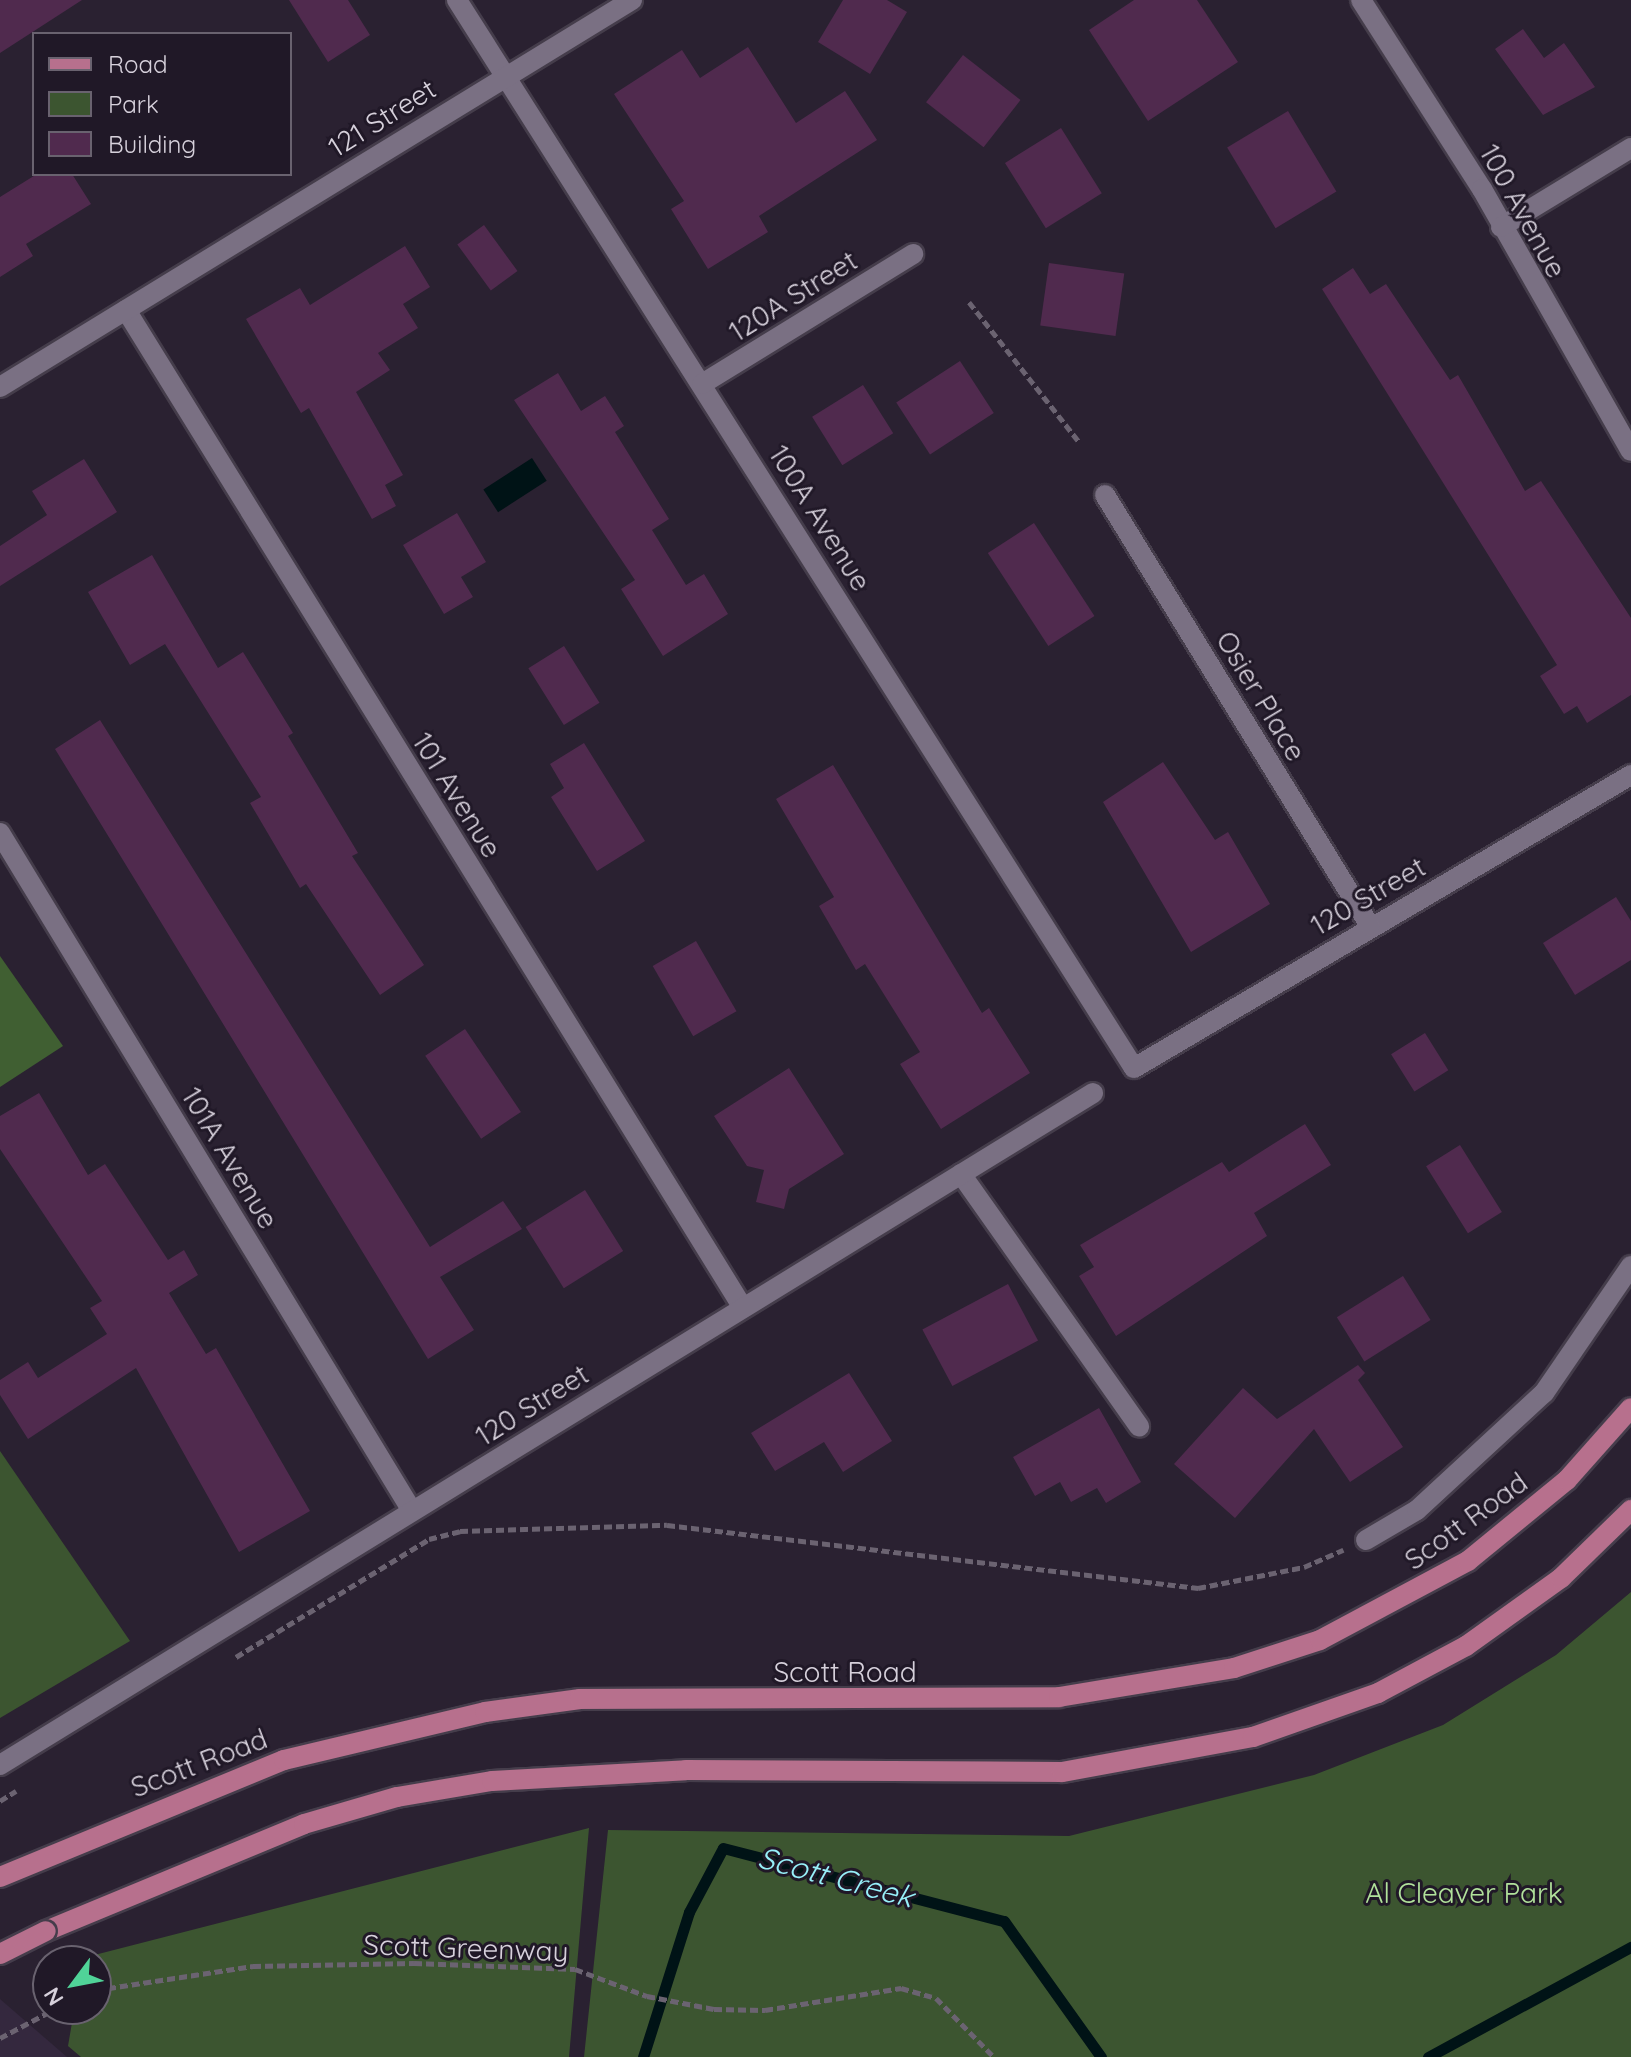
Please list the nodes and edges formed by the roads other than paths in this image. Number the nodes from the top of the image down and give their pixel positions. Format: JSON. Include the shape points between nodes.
{"nodes":[{"id":1,"x":457,"y":0,"type":"edge"},
{"id":2,"x":632,"y":0,"type":"edge"},
{"id":3,"x":1361,"y":0,"type":"edge"},
{"id":4,"x":506,"y":74,"type":"junction"},
{"id":5,"x":1631,"y":148,"type":"edge"},
{"id":6,"x":1501,"y":227,"type":"junction"},
{"id":7,"x":913,"y":254,"type":"dead end"},
{"id":8,"x":126,"y":310,"type":"junction"},
{"id":9,"x":702,"y":384,"type":"junction"},
{"id":10,"x":0,"y":387,"type":"edge"},
{"id":11,"x":1631,"y":451,"type":"edge"},
{"id":12,"x":1105,"y":495,"type":"dead end"},
{"id":13,"x":1631,"y":775,"type":"edge"},
{"id":14,"x":0,"y":833,"type":"edge"},
{"id":15,"x":1370,"y":926,"type":"junction"},
{"id":16,"x":1134,"y":1068,"type":"joint"},
{"id":17,"x":1093,"y":1093,"type":"dead end"},
{"id":18,"x":961,"y":1174,"type":"junction"},
{"id":19,"x":1631,"y":1266,"type":"edge"},
{"id":20,"x":743,"y":1308,"type":"junction"},
{"id":21,"x":1631,"y":1408,"type":"edge"},
{"id":22,"x":1139,"y":1426,"type":"dead end"},
{"id":23,"x":1631,"y":1510,"type":"edge"},
{"id":24,"x":412,"y":1511,"type":"junction"},
{"id":25,"x":1366,"y":1540,"type":"road end"},
{"id":26,"x":0,"y":1765,"type":"edge"},
{"id":27,"x":0,"y":1877,"type":"edge"},
{"id":28,"x":0,"y":1954,"type":"edge"}],
"edges":[{"from":1,"to":4,"type":"street","name":"100A Avenue"},
{"from":2,"to":4,"type":"street","name":"121 Street"},
{"from":3,"to":6,"type":"street","name":"100 Avenue"},
{"from":4,"to":8,"type":"street","name":"121 Street"},
{"from":4,"to":9,"type":"street","name":"100A Avenue"},
{"from":5,"to":6,"type":"street"},
{"from":6,"to":11,"type":"street","name":"100 Avenue"},
{"from":7,"to":9,"type":"street","name":"120A Street"},
{"from":8,"to":10,"type":"street","name":"121 Street"},
{"from":8,"to":20,"type":"street","name":"101 Avenue"},
{"from":9,"to":16,"type":"street","name":"100A Avenue"},
{"from":12,"to":15,"type":"street","name":"Osier Place"},
{"from":13,"to":15,"type":"street","name":"120 Street"},
{"from":14,"to":24,"type":"street","name":"101A Avenue"},
{"from":15,"to":16,"type":"street","name":"120 Street"},
{"from":17,"to":18,"type":"street","name":"120 Street"},
{"from":18,"to":20,"type":"street","name":"120 Street"},
{"from":18,"to":22,"type":"street"},
{"from":19,"to":25,"type":"street","name":"Scott Road","via":[[1544,1393],[1426,1502]]},
{"from":20,"to":24,"type":"street","name":"120 Street"},
{"from":21,"to":27,"type":"main road","name":"Scott Road","via":[[1567,1480],[1468,1561],[1320,1640],[1234,1668],[1059,1697],[580,1699],[485,1712],[284,1760]]},
{"from":23,"to":28,"type":"main road","bridge":true,"via":[[1561,1578],[1466,1646],[1378,1693],[1253,1737],[1062,1772],[686,1770],[492,1781],[304,1824]]},
{"from":24,"to":26,"type":"street","name":"120 Street"}]}
